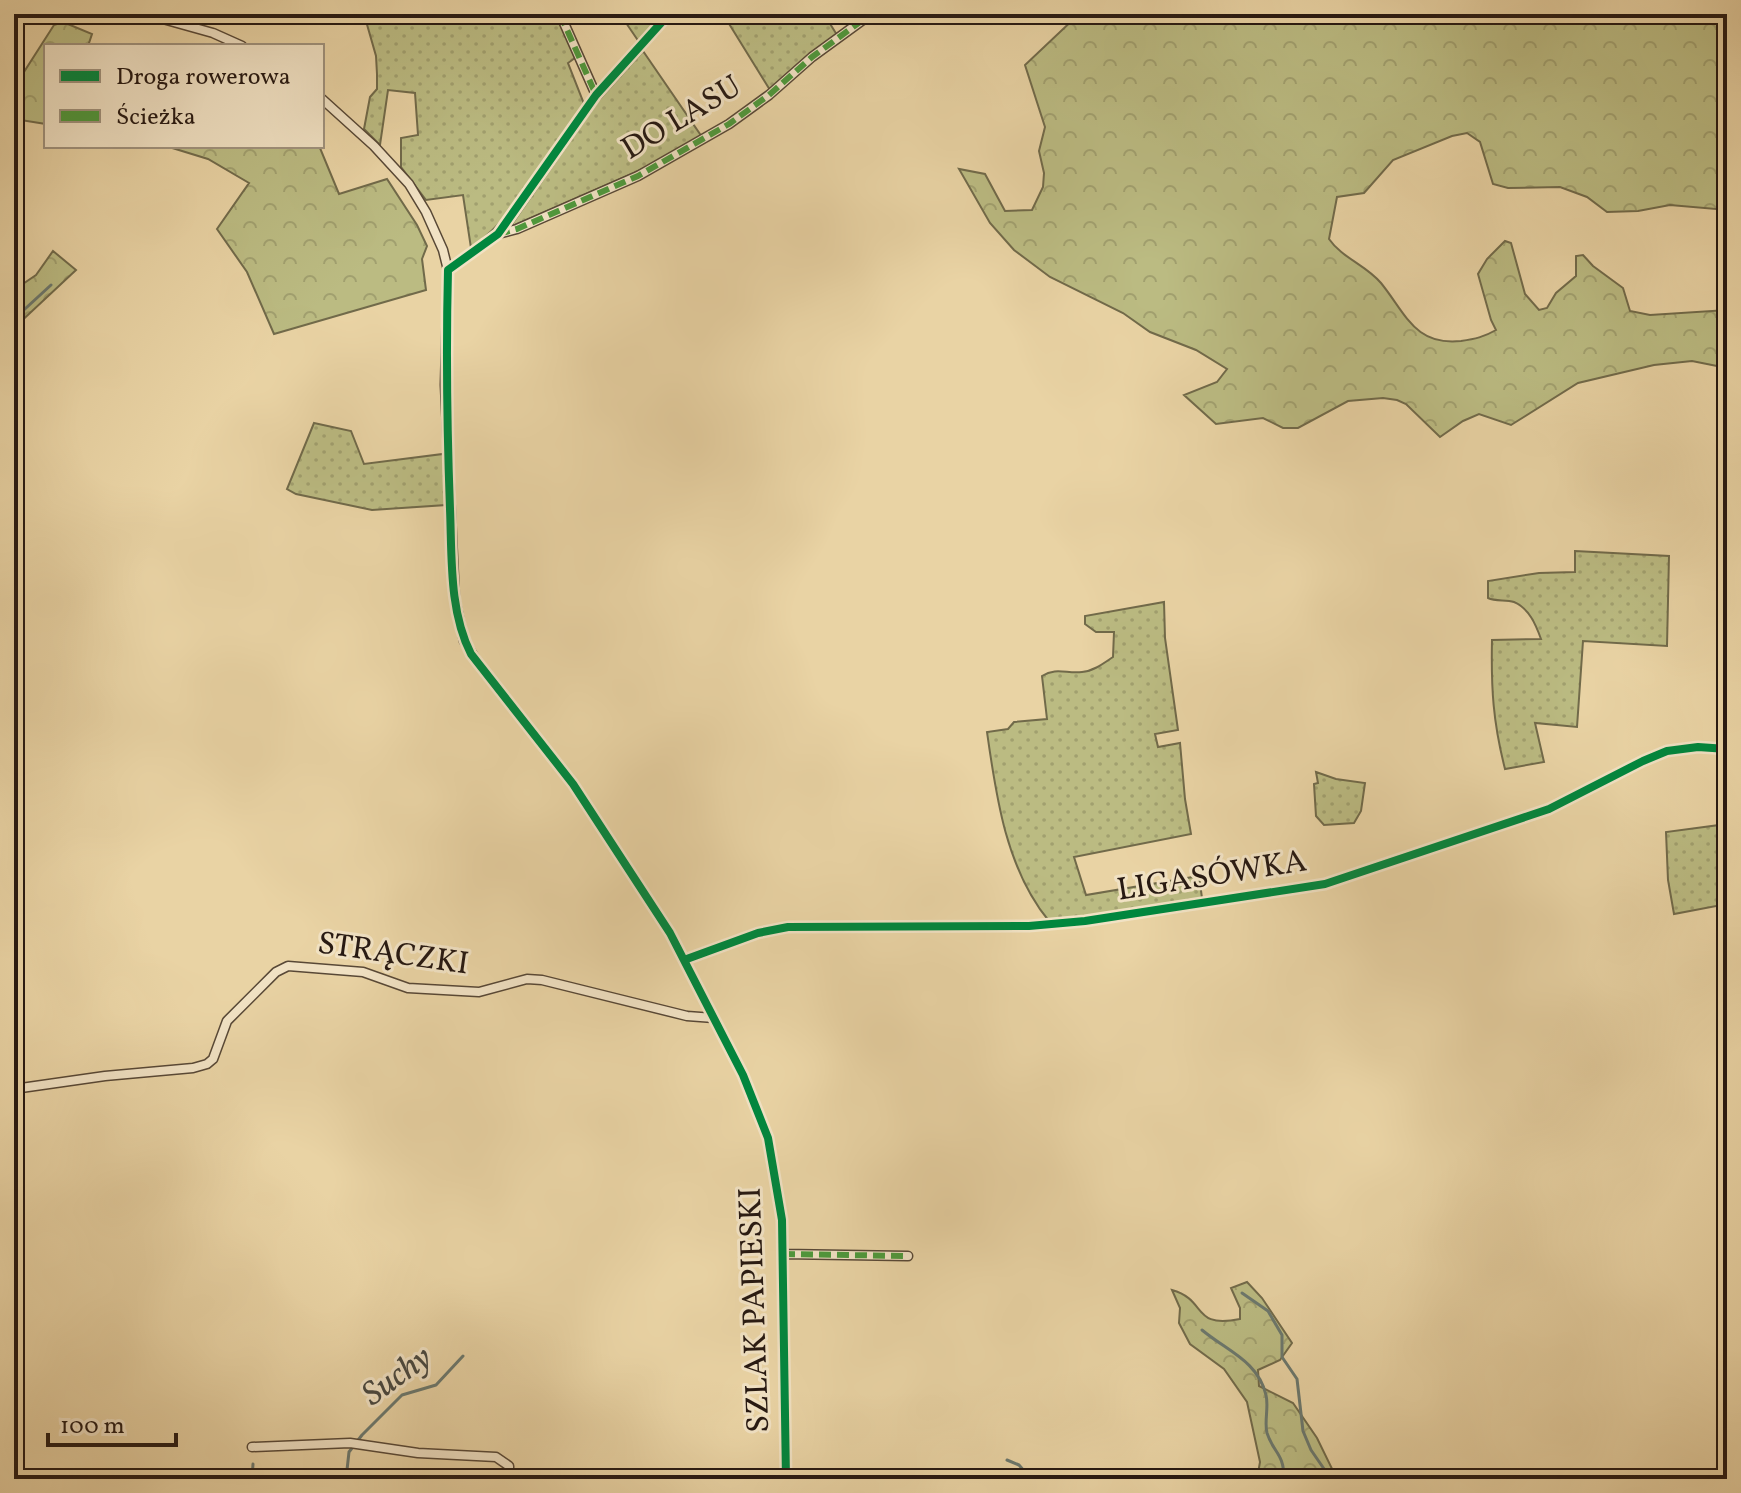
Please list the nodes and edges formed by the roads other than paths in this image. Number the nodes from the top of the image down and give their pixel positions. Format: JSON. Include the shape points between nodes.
{"nodes":[{"id":1,"x":145,"y":14,"type":"edge"},
{"id":2,"x":560,"y":14,"type":"edge"},
{"id":3,"x":669,"y":14,"type":"edge"},
{"id":4,"x":871,"y":14,"type":"edge"},
{"id":5,"x":238,"y":44,"type":"edge"},
{"id":6,"x":596,"y":95,"type":"junction"},
{"id":7,"x":324,"y":101,"type":"edge"},
{"id":8,"x":498,"y":234,"type":"junction"},
{"id":9,"x":448,"y":270,"type":"junction"},
{"id":10,"x":1727,"y":749,"type":"edge"},
{"id":11,"x":684,"y":960,"type":"junction"},
{"id":12,"x":714,"y":1018,"type":"junction"},
{"id":13,"x":14,"y":1089,"type":"edge"},
{"id":14,"x":783,"y":1254,"type":"junction"},
{"id":15,"x":908,"y":1256,"type":"dead end"},
{"id":16,"x":252,"y":1447,"type":"dead end"},
{"id":17,"x":509,"y":1479,"type":"edge"},
{"id":18,"x":786,"y":1479,"type":"edge"}],
"edges":[{"from":1,"to":5,"type":"street"},
{"from":2,"to":6,"type":"street"},
{"from":3,"to":6,"type":"street"},
{"from":4,"to":8,"type":"street","name":"DO LASU","via":[[759,102],[686,150],[638,176]]},
{"from":6,"to":8,"type":"street"},
{"from":7,"to":9,"type":"street","name":"SZLAK PAPIESKI","via":[[409,184],[436,232]]},
{"from":8,"to":9,"type":"street"},
{"from":9,"to":11,"type":"street","name":"SZLAK PAPIESKI","via":[[445,385],[455,599],[464,641],[573,784]]},
{"from":10,"to":11,"type":"street","name":"LIGASÓWKA","via":[[1667,751],[1549,809],[1325,884],[1029,926],[788,927]]},
{"from":11,"to":12,"type":"street","name":"SZLAK PAPIESKI"},
{"from":12,"to":13,"type":"street","name":"STRĄCZKI","via":[[542,980],[479,992],[408,988],[363,972],[288,966],[227,1021],[207,1064]]},
{"from":12,"to":14,"type":"street","name":"SZLAK PAPIESKI","via":[[768,1138]]},
{"from":14,"to":15,"type":"street"},
{"from":14,"to":18,"type":"street","name":"SZLAK PAPIESKI"},
{"from":16,"to":17,"type":"street","via":[[350,1443],[496,1457],[509,1466]]}]}
